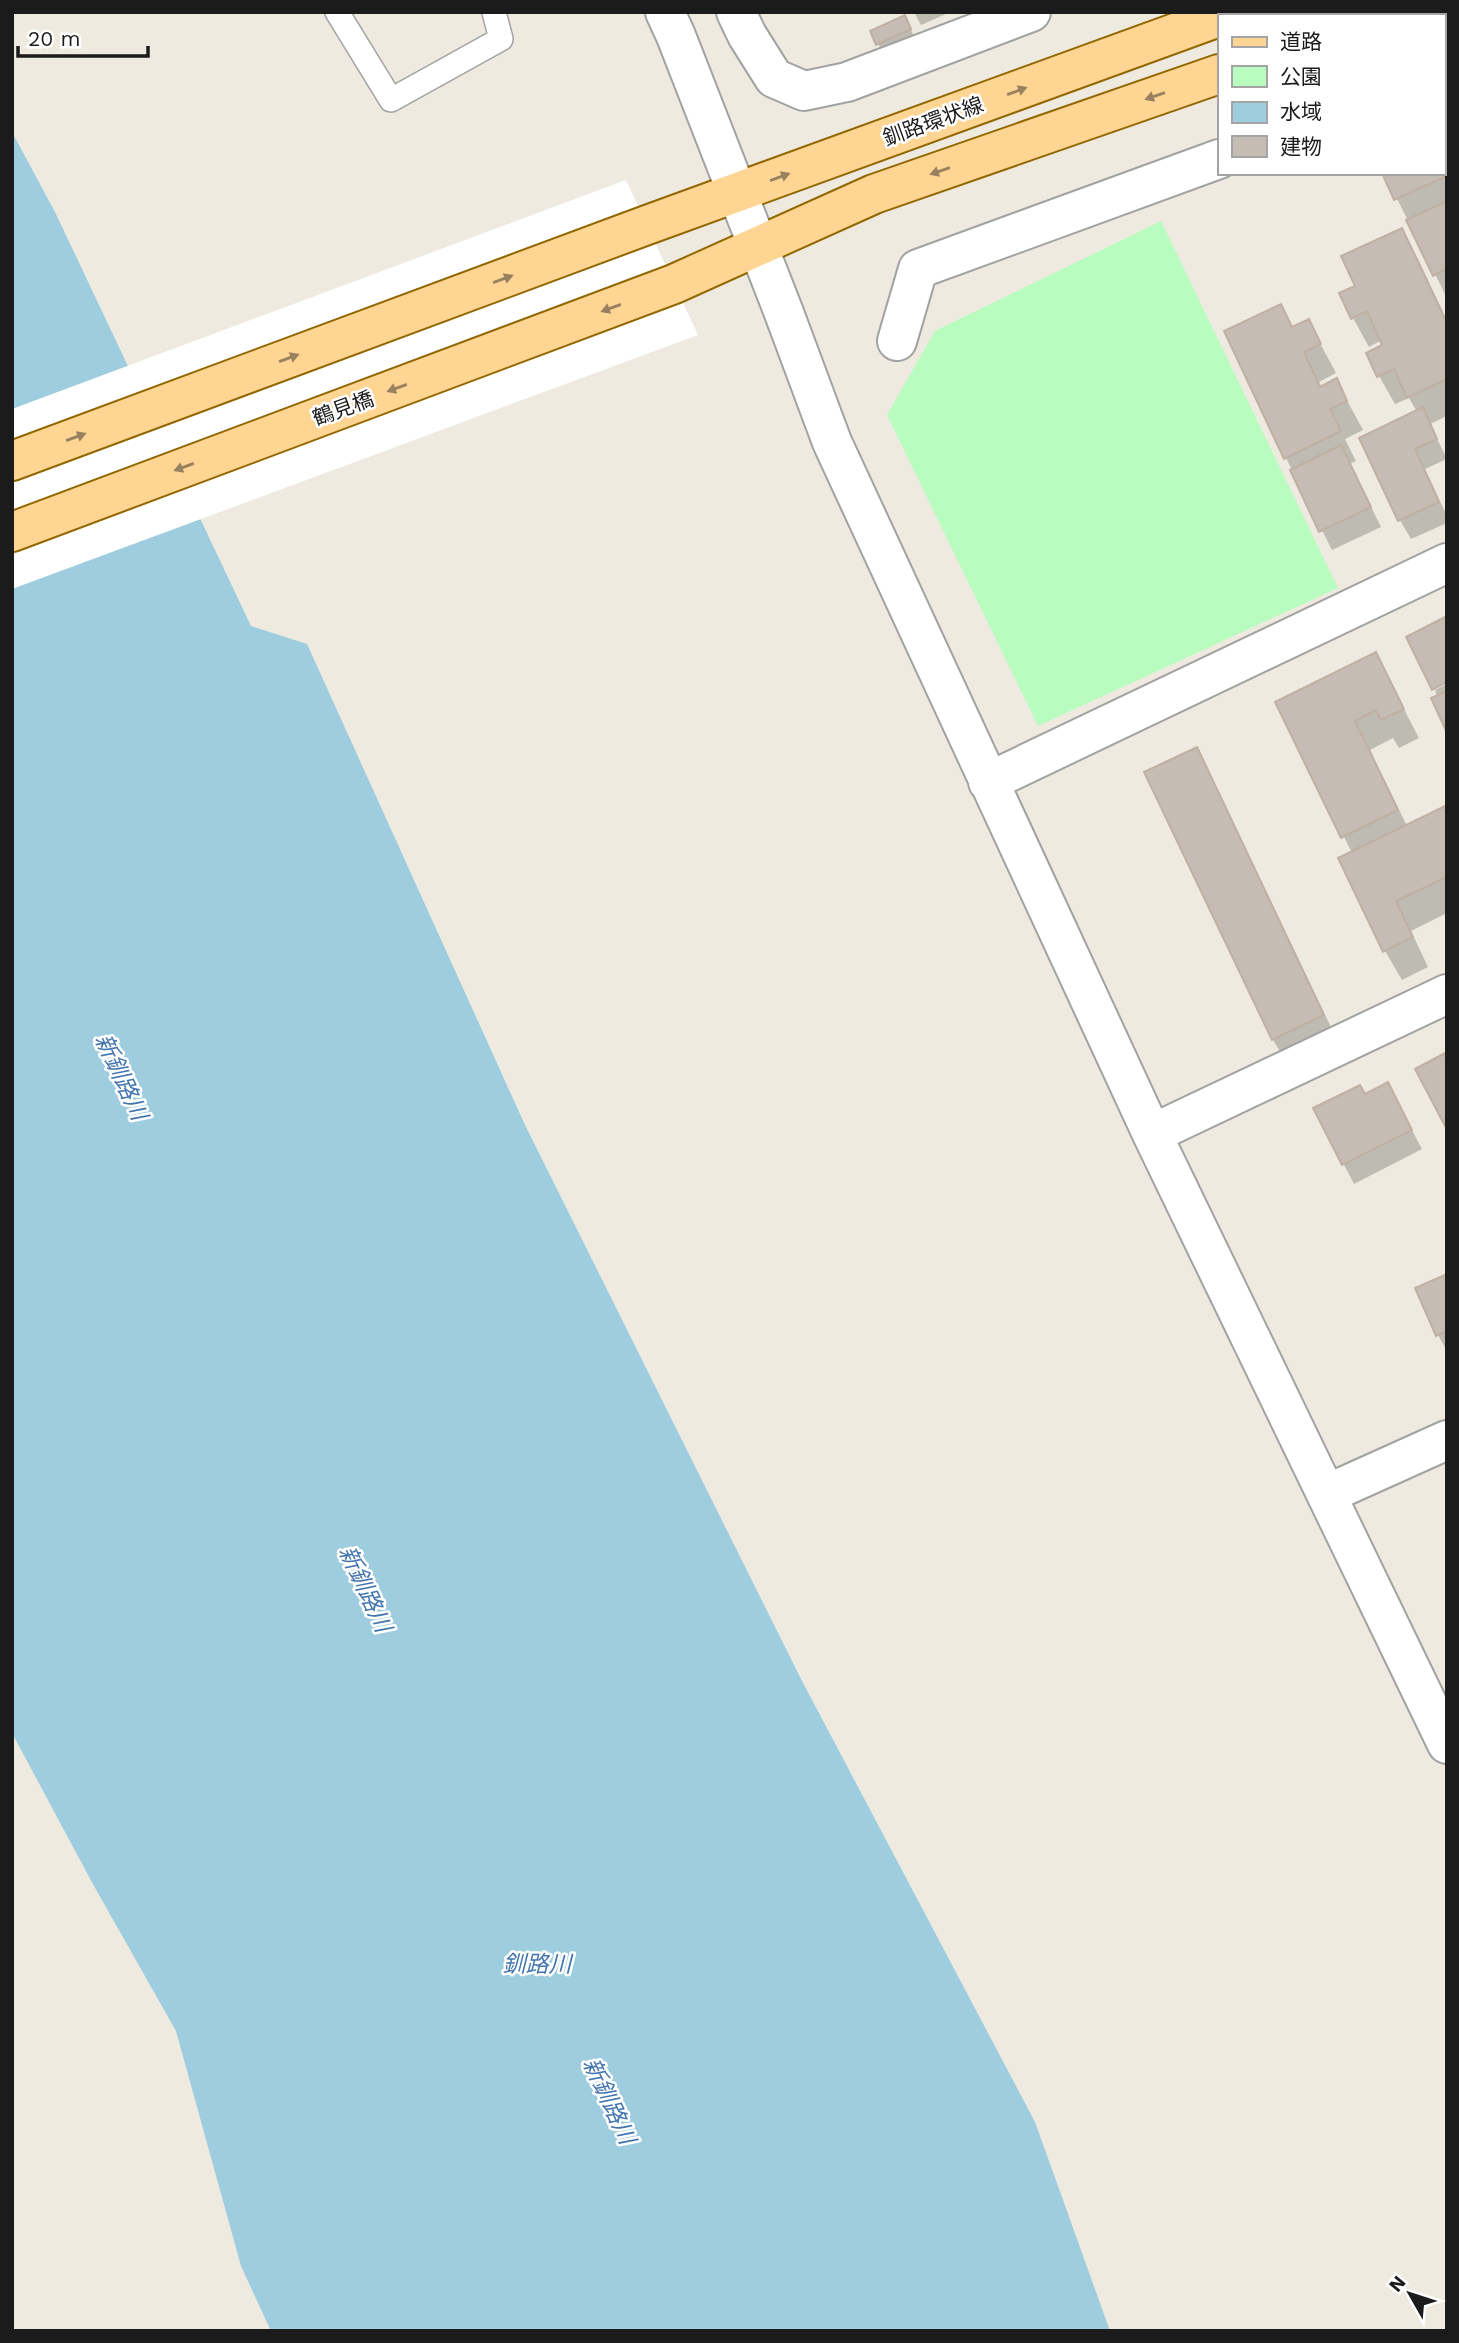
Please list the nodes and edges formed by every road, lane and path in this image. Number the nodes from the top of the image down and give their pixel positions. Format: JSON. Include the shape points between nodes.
{"nodes":[{"id":1,"x":337,"y":12,"type":"edge"},
{"id":2,"x":494,"y":12,"type":"edge"},
{"id":3,"x":664,"y":12,"type":"edge"},
{"id":4,"x":736,"y":12,"type":"edge"},
{"id":5,"x":1007,"y":16,"type":"edge"},
{"id":6,"x":1218,"y":17,"type":"edge"},
{"id":7,"x":1218,"y":74,"type":"edge"},
{"id":8,"x":1218,"y":159,"type":"edge"},
{"id":9,"x":737,"y":193,"type":"junction"},
{"id":10,"x":758,"y":246,"type":"junction"},
{"id":11,"x":897,"y":341,"type":"dead end"},
{"id":12,"x":12,"y":461,"type":"edge"},
{"id":13,"x":12,"y":532,"type":"edge"},
{"id":14,"x":1447,"y":563,"type":"edge"},
{"id":15,"x":988,"y":782,"type":"junction"},
{"id":16,"x":1447,"y":993,"type":"edge"},
{"id":17,"x":1152,"y":1134,"type":"junction"},
{"id":18,"x":1447,"y":1440,"type":"edge"},
{"id":19,"x":1327,"y":1494,"type":"junction"},
{"id":20,"x":1447,"y":1744,"type":"edge"}],
"edges":[{"from":1,"to":2,"type":"lane","via":[[391,100],[501,38]]},
{"from":3,"to":9,"type":"street"},
{"from":4,"to":5,"type":"street","via":[[775,78],[804,91],[847,82]]},
{"from":9,"to":6,"type":"main road","name":"釧路環状線","one_way":true},
{"from":7,"to":10,"type":"main road","one_way":true,"via":[[874,194]]},
{"from":8,"to":11,"type":"street","via":[[918,269]]},
{"from":9,"to":10,"type":"street"},
{"from":12,"to":9,"type":"main road","name":"釧路環状線","one_way":true},
{"from":10,"to":13,"type":"main road","name":"鶴見橋","one_way":true,"via":[[674,284]]},
{"from":10,"to":15,"type":"street","via":[[832,442]]},
{"from":14,"to":15,"type":"street"},
{"from":15,"to":17,"type":"street"},
{"from":16,"to":17,"type":"street"},
{"from":17,"to":19,"type":"street"},
{"from":18,"to":19,"type":"street"},
{"from":19,"to":20,"type":"street"}]}
